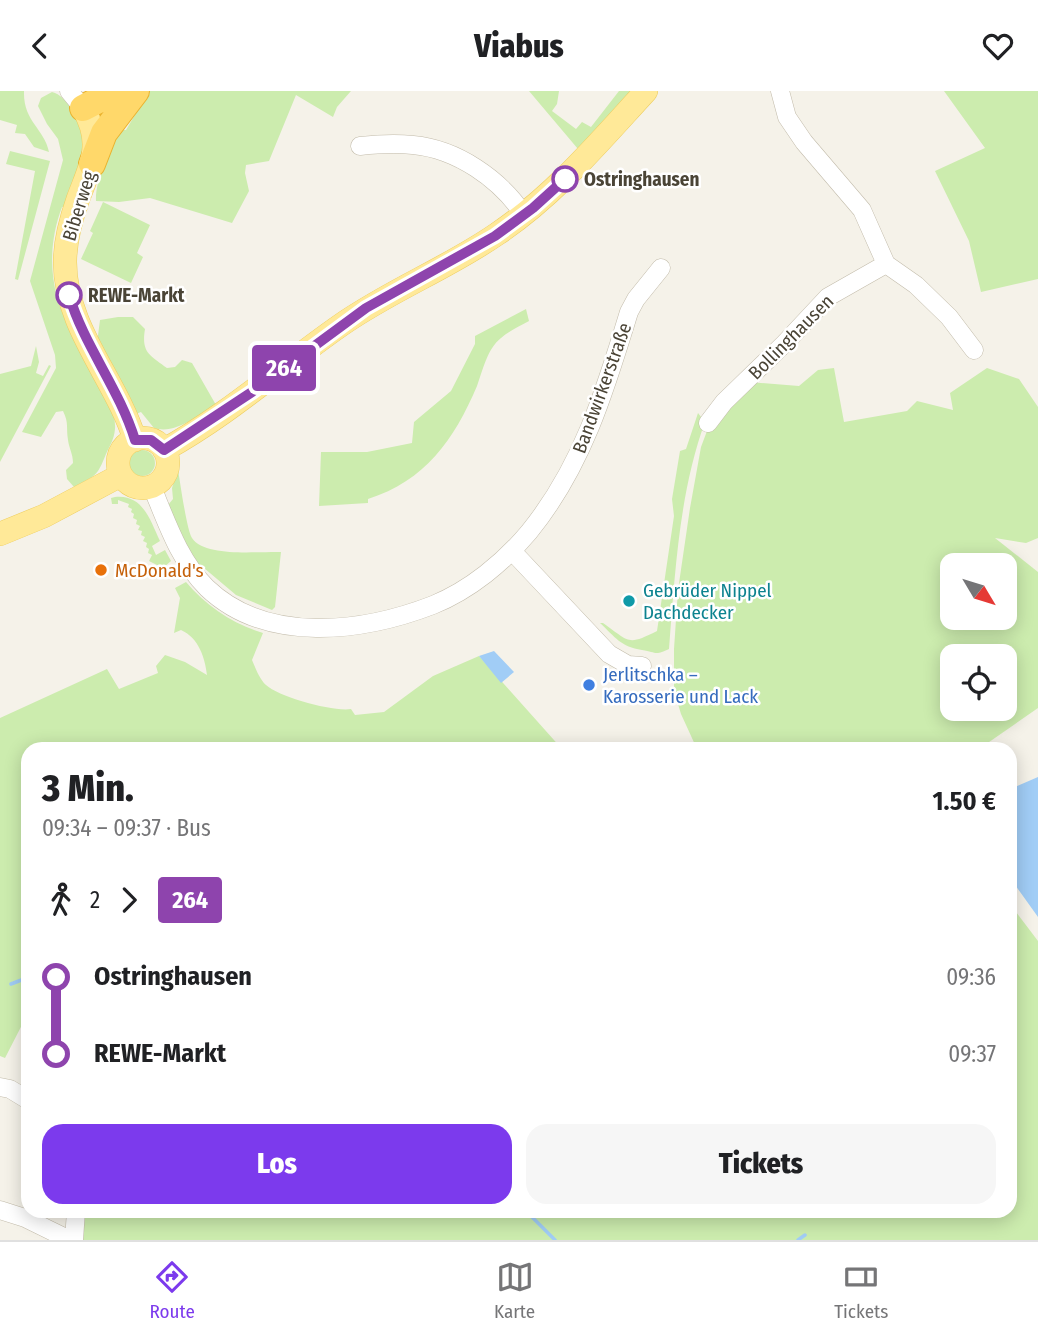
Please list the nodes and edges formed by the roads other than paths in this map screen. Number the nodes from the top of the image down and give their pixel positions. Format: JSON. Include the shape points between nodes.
{"nodes":[{"id":1,"x":646,"y":91,"type":"edge"},
{"id":2,"x":780,"y":91,"type":"edge"},
{"id":3,"x":125,"y":96,"type":"edge"},
{"id":4,"x":80,"y":105,"type":"edge"},
{"id":5,"x":359,"y":146,"type":"dead end"},
{"id":6,"x":92,"y":164,"type":"junction"},
{"id":7,"x":524,"y":215,"type":"junction"},
{"id":8,"x":886,"y":264,"type":"junction"},
{"id":9,"x":661,"y":268,"type":"dead end"},
{"id":10,"x":974,"y":350,"type":"dead end"},
{"id":11,"x":708,"y":423,"type":"dead end"},
{"id":12,"x":135,"y":440,"type":"junction"},
{"id":13,"x":164,"y":450,"type":"junction"},
{"id":14,"x":121,"y":475,"type":"junction"},
{"id":15,"x":152,"y":487,"type":"junction"},
{"id":16,"x":0,"y":534,"type":"edge"},
{"id":17,"x":512,"y":551,"type":"junction"},
{"id":18,"x":642,"y":666,"type":"dead end"},
{"id":19,"x":0,"y":1087,"type":"edge"},
{"id":20,"x":21,"y":1096,"type":"edge"},
{"id":21,"x":0,"y":1210,"type":"edge"},
{"id":22,"x":21,"y":1217,"type":"edge"},
{"id":23,"x":25,"y":1218,"type":"edge"},
{"id":24,"x":75,"y":1218,"type":"edge"},
{"id":25,"x":72,"y":1240,"type":"edge"}],
"edges":[{"from":1,"to":7,"type":"main road","via":[[565,179]]},
{"from":2,"to":8,"type":"street","via":[[787,117],[804,142],[862,210]]},
{"from":3,"to":4,"type":"highway","via":[[108,116]]},
{"from":3,"to":6,"type":"highway"},
{"from":4,"to":6,"type":"main road","name":"Biberweg","via":[[95,140]]},
{"from":5,"to":7,"type":"street","via":[[416,145],[465,161],[502,189]]},
{"from":6,"to":12,"type":"main road","name":"Biberweg","via":[[69,229],[66,278],[82,332],[117,394]]},
{"from":7,"to":13,"type":"main road","via":[[477,247],[366,308]]},
{"from":8,"to":10,"type":"street","via":[[949,317]]},
{"from":8,"to":11,"type":"street","name":"Bollinghausen","via":[[828,297]]},
{"from":9,"to":17,"type":"street","name":"Bandwirkerstraße","via":[[629,312],[598,409],[575,462]]},
{"from":12,"to":13,"type":"main road","via":[[151,440]]},
{"from":12,"to":14,"type":"main road","via":[[119,457]]},
{"from":13,"to":15,"type":"main road","via":[[165,474]]},
{"from":14,"to":15,"type":"main road","via":[[134,487]]},
{"from":14,"to":16,"type":"main road"},
{"from":15,"to":17,"type":"street","name":"Bandwirkerstraße","via":[[177,548],[202,582],[241,611],[284,625],[345,627],[404,615],[465,587]]},
{"from":17,"to":18,"type":"street","via":[[609,654],[628,665]]},
{"from":19,"to":20,"type":"street"},
{"from":21,"to":22,"type":"street"},
{"from":23,"to":25,"type":"street"},
{"from":24,"to":25,"type":"street"}]}
